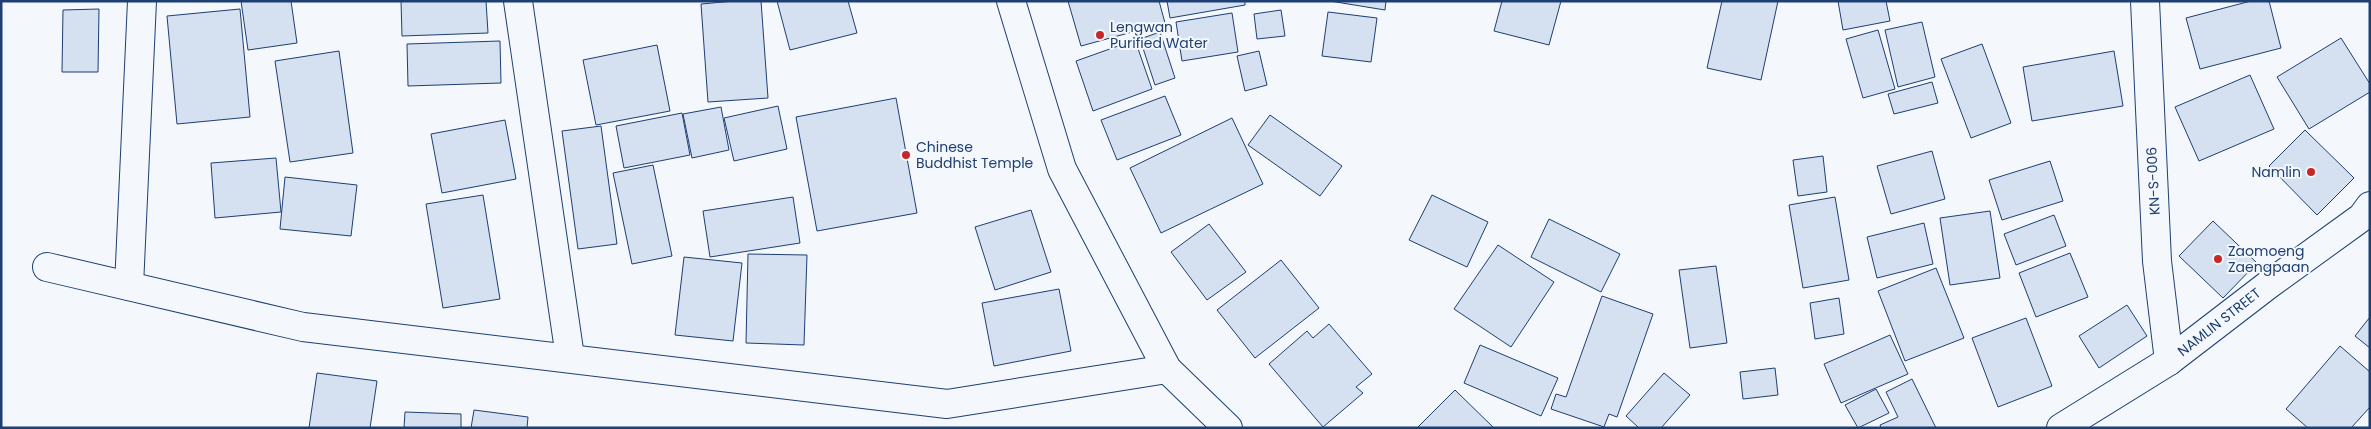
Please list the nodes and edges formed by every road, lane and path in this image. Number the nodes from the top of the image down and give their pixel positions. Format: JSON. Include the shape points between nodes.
{"nodes":[{"id":1,"x":142,"y":1,"type":"edge"},
{"id":2,"x":518,"y":1,"type":"edge"},
{"id":3,"x":1011,"y":1,"type":"edge"},
{"id":4,"x":2145,"y":1,"type":"edge"},
{"id":5,"x":2370,"y":206,"type":"edge"},
{"id":6,"x":47,"y":267,"type":"dead end"},
{"id":7,"x":129,"y":286,"type":"junction"},
{"id":8,"x":570,"y":358,"type":"junction"},
{"id":9,"x":2170,"y":361,"type":"junction"},
{"id":10,"x":1167,"y":369,"type":"junction"},
{"id":11,"x":1228,"y":428,"type":"edge"},
{"id":12,"x":2061,"y":428,"type":"edge"}],
"edges":[{"from":1,"to":7,"type":"main road"},
{"from":2,"to":8,"type":"main road"},
{"from":3,"to":10,"type":"main road","via":[[1062,169]]},
{"from":4,"to":9,"type":"main road","name":"KN-S-006","via":[[2157,261]]},
{"from":5,"to":9,"type":"main road","name":"NAMLIN STREET","via":[[2362,217],[2268,284]]},
{"from":6,"to":7,"type":"main road"},
{"from":7,"to":8,"type":"main road","via":[[303,327]]},
{"from":8,"to":10,"type":"main road","via":[[947,404]]},
{"from":9,"to":12,"type":"main road","name":"NAMLIN STREET"},
{"from":10,"to":11,"type":"main road"}]}
